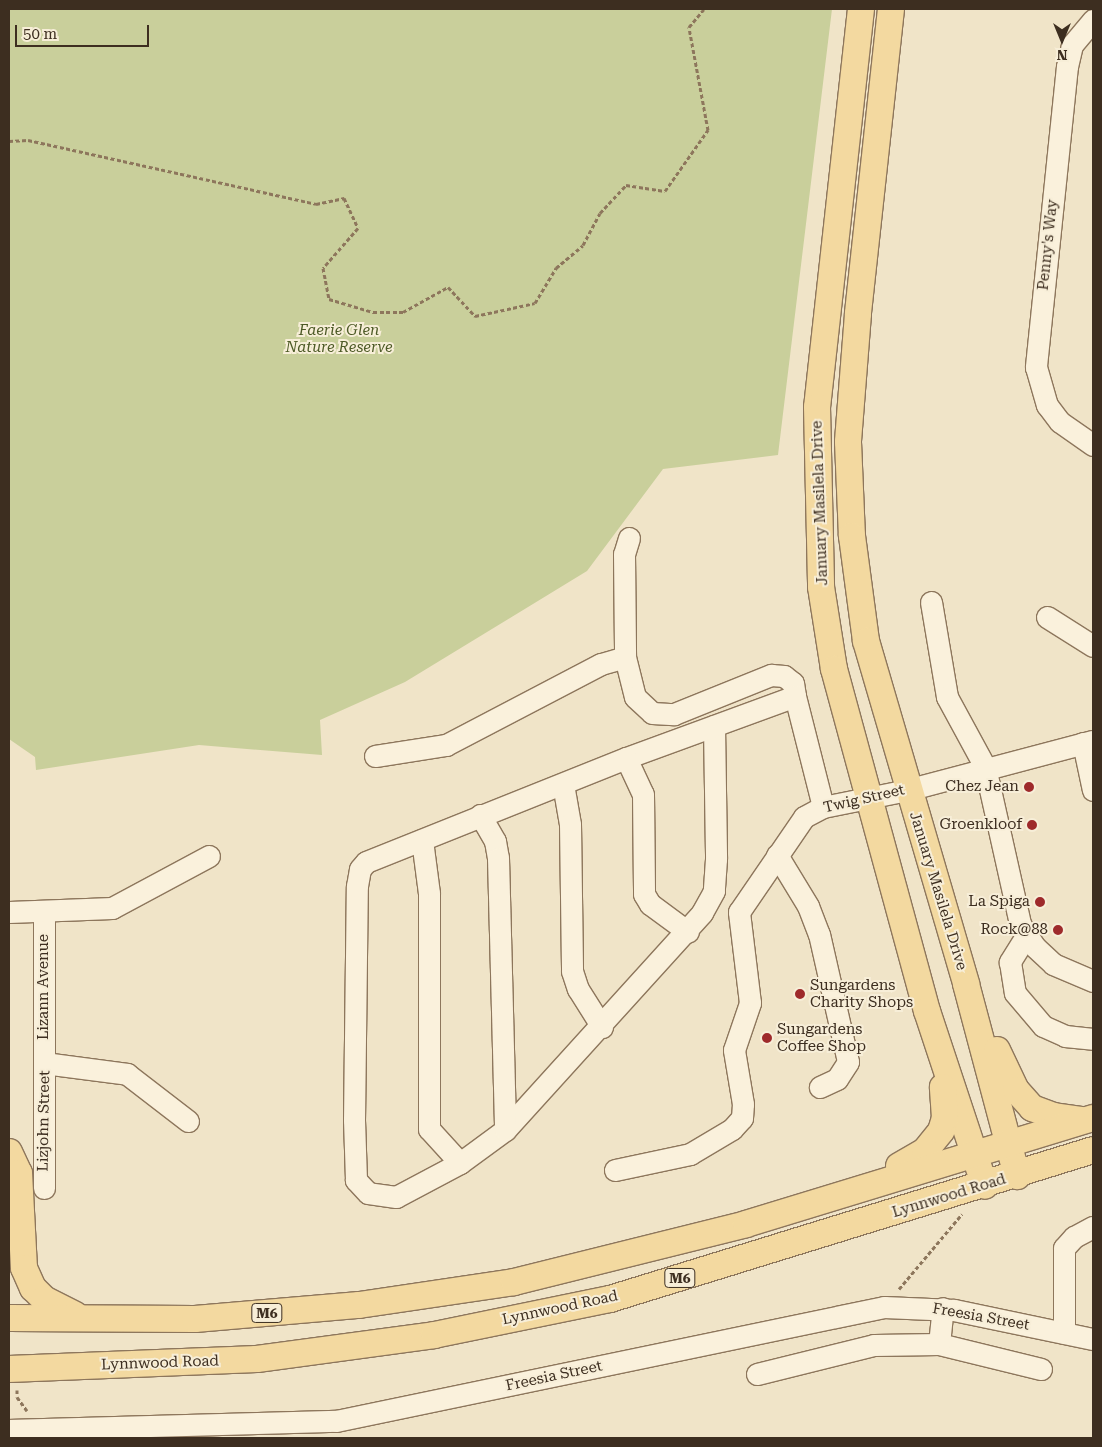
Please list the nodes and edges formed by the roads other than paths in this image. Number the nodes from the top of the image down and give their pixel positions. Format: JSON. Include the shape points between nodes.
{"nodes":[{"id":1,"x":861,"y":9,"type":"edge"},
{"id":2,"x":891,"y":9,"type":"edge"},
{"id":3,"x":1089,"y":23,"type":"edge"},
{"id":4,"x":1093,"y":445,"type":"edge"},
{"id":5,"x":629,"y":538,"type":"dead end"},
{"id":6,"x":930,"y":602,"type":"dead end"},
{"id":7,"x":1047,"y":617,"type":"dead end"},
{"id":8,"x":1093,"y":646,"type":"edge"},
{"id":9,"x":625,"y":656,"type":"junction"},
{"id":10,"x":795,"y":696,"type":"junction"},
{"id":11,"x":714,"y":726,"type":"junction"},
{"id":12,"x":1088,"y":742,"type":"edge"},
{"id":13,"x":375,"y":756,"type":"dead end"},
{"id":14,"x":626,"y":758,"type":"junction"},
{"id":15,"x":985,"y":767,"type":"junction"},
{"id":16,"x":563,"y":784,"type":"junction"},
{"id":17,"x":907,"y":790,"type":"junction"},
{"id":18,"x":1093,"y":790,"type":"edge"},
{"id":19,"x":870,"y":799,"type":"junction"},
{"id":20,"x":823,"y":807,"type":"junction"},
{"id":21,"x":480,"y":815,"type":"junction"},
{"id":22,"x":422,"y":840,"type":"junction"},
{"id":23,"x":777,"y":855,"type":"junction"},
{"id":24,"x":209,"y":856,"type":"dead end"},
{"id":25,"x":44,"y":911,"type":"junction"},
{"id":26,"x":9,"y":912,"type":"edge"},
{"id":27,"x":688,"y":932,"type":"junction"},
{"id":28,"x":1026,"y":936,"type":"junction"},
{"id":29,"x":1093,"y":980,"type":"edge"},
{"id":30,"x":966,"y":984,"type":"junction"},
{"id":31,"x":602,"y":1027,"type":"junction"},
{"id":32,"x":1092,"y":1036,"type":"edge"},
{"id":33,"x":942,"y":1061,"type":"junction"},
{"id":34,"x":44,"y":1063,"type":"junction"},
{"id":35,"x":820,"y":1087,"type":"dead end"},
{"id":36,"x":1090,"y":1119,"type":"edge"},
{"id":37,"x":188,"y":1121,"type":"dead end"},
{"id":38,"x":505,"y":1130,"type":"junction"},
{"id":39,"x":1010,"y":1143,"type":"junction"},
{"id":40,"x":1093,"y":1150,"type":"edge"},
{"id":41,"x":9,"y":1152,"type":"edge"},
{"id":42,"x":974,"y":1152,"type":"junction"},
{"id":43,"x":460,"y":1163,"type":"junction"},
{"id":44,"x":615,"y":1170,"type":"dead end"},
{"id":45,"x":1017,"y":1176,"type":"junction"},
{"id":46,"x":985,"y":1186,"type":"junction"},
{"id":47,"x":44,"y":1188,"type":"dead end"},
{"id":48,"x":825,"y":1199,"type":"junction"},
{"id":49,"x":1093,"y":1227,"type":"edge"},
{"id":50,"x":943,"y":1308,"type":"junction"},
{"id":51,"x":79,"y":1316,"type":"junction"},
{"id":52,"x":9,"y":1318,"type":"edge"},
{"id":53,"x":1064,"y":1333,"type":"junction"},
{"id":54,"x":1093,"y":1339,"type":"edge"},
{"id":55,"x":368,"y":1342,"type":"junction"},
{"id":56,"x":938,"y":1344,"type":"junction"},
{"id":57,"x":9,"y":1350,"type":"edge"},
{"id":58,"x":1041,"y":1369,"type":"dead end"},
{"id":59,"x":9,"y":1370,"type":"edge"},
{"id":60,"x":757,"y":1374,"type":"dead end"},
{"id":61,"x":9,"y":1430,"type":"edge"}],
"edges":[{"from":1,"to":19,"type":"main road","name":"January Masilela Drive","via":[[817,407],[816,461],[822,588],[834,669]]},
{"from":2,"to":17,"type":"main road","name":"January Masilela Drive","via":[[858,314],[847,469],[866,641]]},
{"from":3,"to":4,"type":"street","name":"Penny's Way","via":[[1072,45],[1067,66],[1036,367],[1046,405],[1060,422]]},
{"from":5,"to":9,"type":"street","via":[[624,554]]},
{"from":6,"to":15,"type":"street","via":[[947,697]]},
{"from":7,"to":8,"type":"street"},
{"from":9,"to":10,"type":"street","via":[[635,697],[652,713],[688,710],[738,685],[771,675],[784,676],[793,683]]},
{"from":9,"to":13,"type":"street","via":[[601,664],[446,745]]},
{"from":10,"to":11,"type":"street"},
{"from":10,"to":20,"type":"street"},
{"from":11,"to":14,"type":"street"},
{"from":11,"to":27,"type":"street","via":[[714,892]]},
{"from":12,"to":15,"type":"street","name":"Twig Street"},
{"from":12,"to":18,"type":"street"},
{"from":14,"to":16,"type":"street"},
{"from":14,"to":27,"type":"street","via":[[644,794],[644,894],[650,904]]},
{"from":15,"to":17,"type":"street","name":"Twig Street"},
{"from":15,"to":28,"type":"street","via":[[1016,912]]},
{"from":16,"to":21,"type":"street"},
{"from":16,"to":31,"type":"street","via":[[570,824],[572,971],[578,989]]},
{"from":17,"to":19,"type":"street","name":"Twig Street"},
{"from":17,"to":30,"type":"main road","name":"January Masilela Drive"},
{"from":19,"to":20,"type":"street","name":"Twig Street"},
{"from":19,"to":33,"type":"main road","name":"January Masilela Drive"},
{"from":20,"to":23,"type":"street","name":"Twig Street","via":[[804,816]]},
{"from":21,"to":22,"type":"street"},
{"from":21,"to":38,"type":"street","via":[[495,841],[498,858]]},
{"from":22,"to":43,"type":"street","via":[[429,893],[428,1128]]},
{"from":22,"to":43,"type":"street","via":[[366,862],[360,869],[354,1120],[356,1180],[368,1194],[396,1197]]},
{"from":23,"to":35,"type":"street","via":[[808,906],[819,934],[848,1062],[837,1079]]},
{"from":23,"to":44,"type":"street","name":"Twig Street","via":[[741,906],[738,918],[750,1003],[734,1050],[742,1118],[732,1128],[690,1154]]},
{"from":24,"to":25,"type":"street","via":[[112,908]]},
{"from":25,"to":26,"type":"street"},
{"from":25,"to":34,"type":"street","name":"Lizann Avenue"},
{"from":27,"to":31,"type":"street"},
{"from":28,"to":29,"type":"street","via":[[1054,964]]},
{"from":28,"to":32,"type":"street","via":[[1010,962],[1015,993],[1042,1026],[1065,1036]]},
{"from":30,"to":36,"type":"main road","via":[[1016,1090],[1032,1108],[1054,1116]]},
{"from":30,"to":39,"type":"main road","name":"January Masilela Drive"},
{"from":31,"to":38,"type":"street"},
{"from":33,"to":42,"type":"main road","name":"January Masilela Drive"},
{"from":33,"to":48,"type":"main road","via":[[945,1118],[935,1141],[900,1165]]},
{"from":34,"to":37,"type":"street","name":"Lizjohn Street","via":[[127,1074]]},
{"from":34,"to":47,"type":"street","name":"Lizjohn Street"},
{"from":36,"to":39,"type":"main road","number":"M6"},
{"from":38,"to":43,"type":"street"},
{"from":39,"to":42,"type":"main road","number":"M6"},
{"from":39,"to":45,"type":"main road","name":"January Masilela Drive"},
{"from":40,"to":45,"type":"main road","name":"Lynnwood Road","number":"M6"},
{"from":41,"to":51,"type":"main road","via":[[15,1159],[18,1173],[24,1268],[44,1299]]},
{"from":42,"to":46,"type":"main road","name":"January Masilela Drive"},
{"from":42,"to":48,"type":"main road","number":"M6"},
{"from":45,"to":46,"type":"main road","name":"Lynnwood Road","number":"M6"},
{"from":46,"to":55,"type":"main road","name":"Lynnwood Road","number":"M6","via":[[610,1299],[434,1334]]},
{"from":48,"to":51,"type":"main road","number":"M6","via":[[631,1256],[436,1296],[195,1319]]},
{"from":49,"to":53,"type":"street","via":[[1074,1237],[1064,1248]]},
{"from":50,"to":53,"type":"street","name":"Freesia Street"},
{"from":50,"to":56,"type":"street"},
{"from":50,"to":61,"type":"street","name":"Freesia Street","via":[[884,1307],[336,1421]]},
{"from":51,"to":52,"type":"main road","number":"M6"},
{"from":53,"to":54,"type":"street","name":"Freesia Street"},
{"from":55,"to":57,"type":"main road","via":[[52,1355],[19,1355]]},
{"from":55,"to":59,"type":"main road","name":"Lynnwood Road","number":"M6","via":[[258,1359]]},
{"from":56,"to":58,"type":"street"},
{"from":56,"to":60,"type":"street","via":[[874,1345]]}]}
